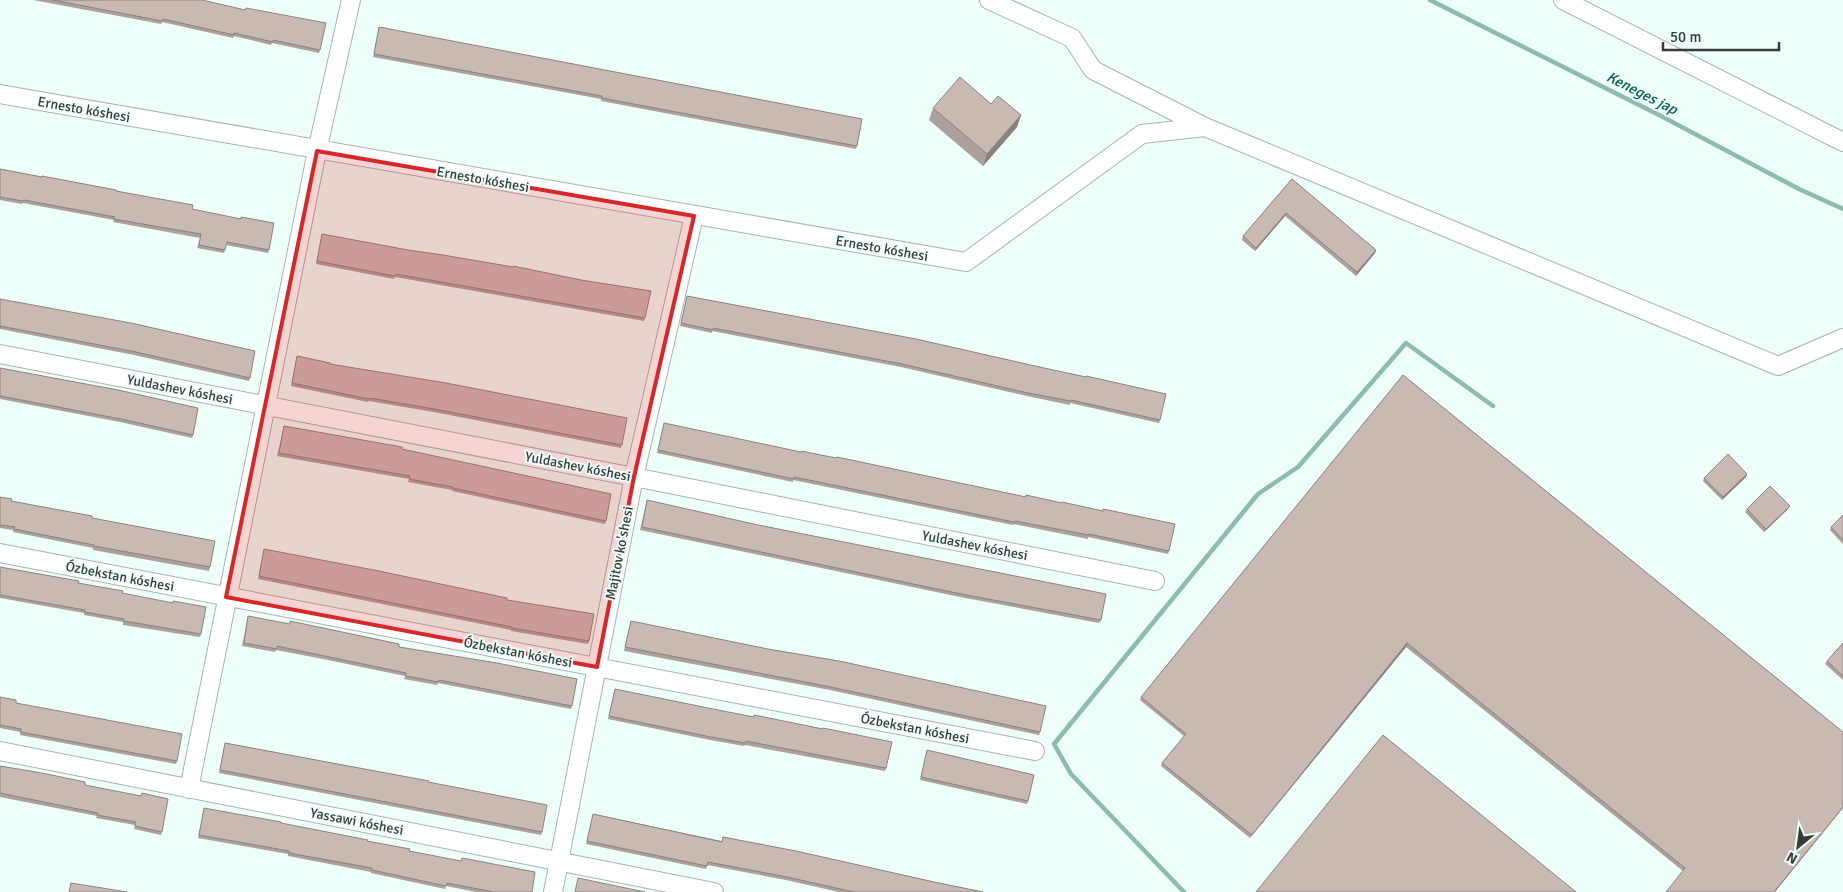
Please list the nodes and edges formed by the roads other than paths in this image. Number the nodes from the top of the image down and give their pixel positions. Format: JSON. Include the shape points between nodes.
{"nodes":[{"id":1,"x":351,"y":0,"type":"edge"},
{"id":2,"x":989,"y":0,"type":"edge"},
{"id":3,"x":1563,"y":0,"type":"edge"},
{"id":4,"x":0,"y":94,"type":"edge"},
{"id":5,"x":1205,"y":127,"type":"junction"},
{"id":6,"x":1843,"y":142,"type":"edge"},
{"id":7,"x":317,"y":151,"type":"junction"},
{"id":8,"x":694,"y":216,"type":"junction"},
{"id":9,"x":1843,"y":338,"type":"edge"},
{"id":10,"x":0,"y":354,"type":"edge"},
{"id":11,"x":265,"y":405,"type":"junction"},
{"id":12,"x":634,"y":477,"type":"junction"},
{"id":13,"x":0,"y":553,"type":"edge"},
{"id":14,"x":1155,"y":581,"type":"dead end"},
{"id":15,"x":226,"y":597,"type":"junction"},
{"id":16,"x":597,"y":667,"type":"junction"},
{"id":17,"x":0,"y":751,"type":"edge"},
{"id":18,"x":1035,"y":751,"type":"dead end"},
{"id":19,"x":189,"y":789,"type":"junction"},
{"id":20,"x":559,"y":860,"type":"junction"},
{"id":21,"x":553,"y":892,"type":"edge"},
{"id":22,"x":714,"y":892,"type":"edge"}],
"edges":[{"from":1,"to":7,"type":"street"},
{"from":2,"to":5,"type":"street","via":[[1072,38],[1093,70]]},
{"from":3,"to":6,"type":"street"},
{"from":4,"to":7,"type":"street","name":"Ernesto kóshesi"},
{"from":5,"to":8,"type":"street","name":"Ernesto kóshesi","via":[[1142,134],[966,262]]},
{"from":5,"to":9,"type":"street","via":[[1778,366]]},
{"from":7,"to":8,"type":"street","name":"Ernesto kóshesi"},
{"from":7,"to":11,"type":"street"},
{"from":8,"to":12,"type":"street","name":"Majitov ko'shesi"},
{"from":10,"to":11,"type":"street","name":"Yuldashev kóshesi"},
{"from":11,"to":12,"type":"street","name":"Yuldashev kóshesi"},
{"from":11,"to":15,"type":"street"},
{"from":12,"to":14,"type":"street","name":"Yuldashev kóshesi"},
{"from":12,"to":16,"type":"street","name":"Majitov ko'shesi"},
{"from":13,"to":15,"type":"street","name":"Ózbekstan kóshesi"},
{"from":15,"to":16,"type":"street","name":"Ózbekstan kóshesi"},
{"from":15,"to":19,"type":"street"},
{"from":16,"to":18,"type":"street","name":"Ózbekstan kóshesi"},
{"from":16,"to":20,"type":"street","name":"Majitov ko'shesi"},
{"from":17,"to":19,"type":"street","name":"Yassawi kóshesi"},
{"from":19,"to":20,"type":"street","name":"Yassawi kóshesi"},
{"from":20,"to":21,"type":"street","name":"Majitov ko'shesi"},
{"from":20,"to":22,"type":"street","name":"Yassawi kóshesi"}]}
